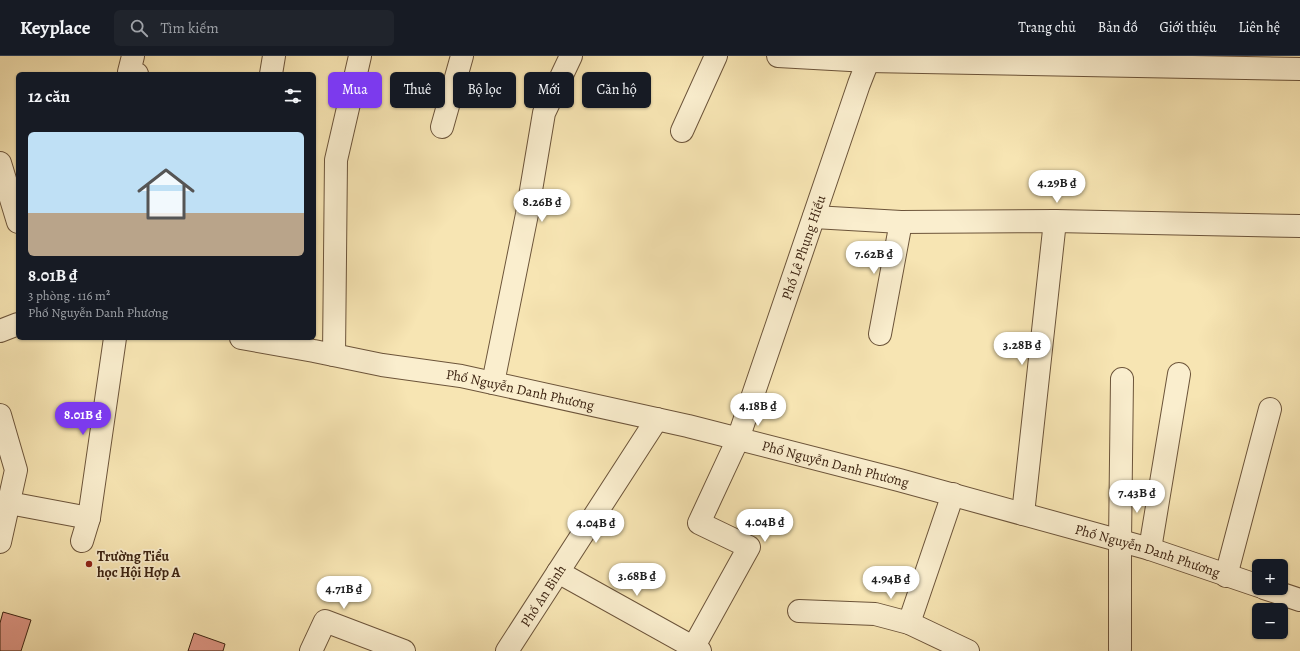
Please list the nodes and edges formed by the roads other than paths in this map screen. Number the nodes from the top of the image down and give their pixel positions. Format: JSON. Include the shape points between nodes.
{"nodes":[{"id":1,"x":133,"y":56,"type":"edge"},
{"id":2,"x":274,"y":56,"type":"edge"},
{"id":3,"x":360,"y":56,"type":"edge"},
{"id":4,"x":462,"y":56,"type":"edge"},
{"id":5,"x":571,"y":56,"type":"edge"},
{"id":6,"x":716,"y":56,"type":"edge"},
{"id":7,"x":778,"y":56,"type":"edge"},
{"id":8,"x":869,"y":59,"type":"edge"},
{"id":9,"x":1300,"y":69,"type":"edge"},
{"id":10,"x":130,"y":72,"type":"edge"},
{"id":11,"x":271,"y":72,"type":"edge"},
{"id":12,"x":442,"y":127,"type":"dead end"},
{"id":13,"x":682,"y":132,"type":"dead end"},
{"id":14,"x":8,"y":177,"type":"edge"},
{"id":15,"x":16,"y":213,"type":"edge"},
{"id":16,"x":814,"y":217,"type":"junction"},
{"id":17,"x":1055,"y":221,"type":"junction"},
{"id":18,"x":901,"y":222,"type":"junction"},
{"id":19,"x":1300,"y":226,"type":"edge"},
{"id":20,"x":16,"y":325,"type":"edge"},
{"id":21,"x":0,"y":331,"type":"edge"},
{"id":22,"x":880,"y":334,"type":"dead end"},
{"id":23,"x":115,"y":340,"type":"edge"},
{"id":24,"x":252,"y":340,"type":"edge"},
{"id":25,"x":334,"y":355,"type":"junction"},
{"id":26,"x":1179,"y":374,"type":"dead end"},
{"id":27,"x":1122,"y":379,"type":"dead end"},
{"id":28,"x":493,"y":383,"type":"junction"},
{"id":29,"x":1270,"y":409,"type":"dead end"},
{"id":30,"x":0,"y":414,"type":"edge"},
{"id":31,"x":657,"y":419,"type":"junction"},
{"id":32,"x":738,"y":440,"type":"junction"},
{"id":33,"x":953,"y":494,"type":"junction"},
{"id":34,"x":9,"y":503,"type":"junction"},
{"id":35,"x":1023,"y":514,"type":"junction"},
{"id":36,"x":88,"y":518,"type":"junction"},
{"id":37,"x":82,"y":541,"type":"dead end"},
{"id":38,"x":1120,"y":541,"type":"junction"},
{"id":39,"x":0,"y":542,"type":"edge"},
{"id":40,"x":1150,"y":549,"type":"junction"},
{"id":41,"x":558,"y":572,"type":"junction"},
{"id":42,"x":1226,"y":576,"type":"junction"},
{"id":43,"x":1252,"y":584,"type":"edge"},
{"id":44,"x":1285,"y":595,"type":"edge"},
{"id":45,"x":1300,"y":600,"type":"edge"},
{"id":46,"x":799,"y":611,"type":"dead end"},
{"id":47,"x":909,"y":623,"type":"junction"},
{"id":48,"x":936,"y":644,"type":"edge"},
{"id":49,"x":696,"y":649,"type":"edge"},
{"id":50,"x":1120,"y":649,"type":"dead end"},
{"id":51,"x":311,"y":651,"type":"edge"},
{"id":52,"x":404,"y":651,"type":"edge"},
{"id":53,"x":507,"y":651,"type":"edge"},
{"id":54,"x":968,"y":651,"type":"edge"}],
"edges":[{"from":1,"to":10,"type":"street"},
{"from":2,"to":11,"type":"street"},
{"from":3,"to":25,"type":"street","via":[[336,160]]},
{"from":4,"to":12,"type":"street"},
{"from":5,"to":28,"type":"street","via":[[544,113],[527,214]]},
{"from":6,"to":13,"type":"street"},
{"from":7,"to":8,"type":"street"},
{"from":8,"to":9,"type":"street"},
{"from":8,"to":16,"type":"street","name":"Phố Lê Phụng Hiểu"},
{"from":14,"to":15,"type":"street"},
{"from":16,"to":18,"type":"street"},
{"from":16,"to":32,"type":"street","name":"Phố Lê Phụng Hiểu"},
{"from":17,"to":18,"type":"street"},
{"from":17,"to":19,"type":"street"},
{"from":17,"to":35,"type":"street"},
{"from":18,"to":22,"type":"street"},
{"from":20,"to":21,"type":"street"},
{"from":23,"to":36,"type":"street"},
{"from":24,"to":25,"type":"street","name":"Phố Nguyễn Danh Phương"},
{"from":25,"to":28,"type":"street","name":"Phố Nguyễn Danh Phương"},
{"from":26,"to":40,"type":"street"},
{"from":27,"to":38,"type":"street"},
{"from":28,"to":31,"type":"street","name":"Phố Nguyễn Danh Phương"},
{"from":29,"to":42,"type":"street"},
{"from":30,"to":34,"type":"street","via":[[16,470]]},
{"from":31,"to":32,"type":"street","name":"Phố Nguyễn Danh Phương"},
{"from":31,"to":41,"type":"street","name":"Phố An Bình"},
{"from":32,"to":33,"type":"street","name":"Phố Nguyễn Danh Phương"},
{"from":32,"to":49,"type":"street","name":"Phố Lê Phụng Hiểu","via":[[699,524],[748,547]]},
{"from":33,"to":35,"type":"street","name":"Phố Nguyễn Danh Phương"},
{"from":33,"to":47,"type":"street"},
{"from":34,"to":36,"type":"street"},
{"from":34,"to":39,"type":"street"},
{"from":35,"to":38,"type":"street","name":"Phố Nguyễn Danh Phương"},
{"from":36,"to":37,"type":"street"},
{"from":38,"to":40,"type":"street","name":"Phố Nguyễn Danh Phương"},
{"from":38,"to":50,"type":"street"},
{"from":40,"to":42,"type":"street","name":"Phố Nguyễn Danh Phương"},
{"from":41,"to":49,"type":"street"},
{"from":41,"to":53,"type":"street","name":"Phố An Bình"},
{"from":42,"to":43,"type":"street","name":"Phố Nguyễn Danh Phương"},
{"from":44,"to":45,"type":"street"},
{"from":46,"to":47,"type":"street","via":[[875,614]]},
{"from":47,"to":48,"type":"street"},
{"from":48,"to":54,"type":"street"},
{"from":51,"to":52,"type":"street","via":[[325,621]]}]}
